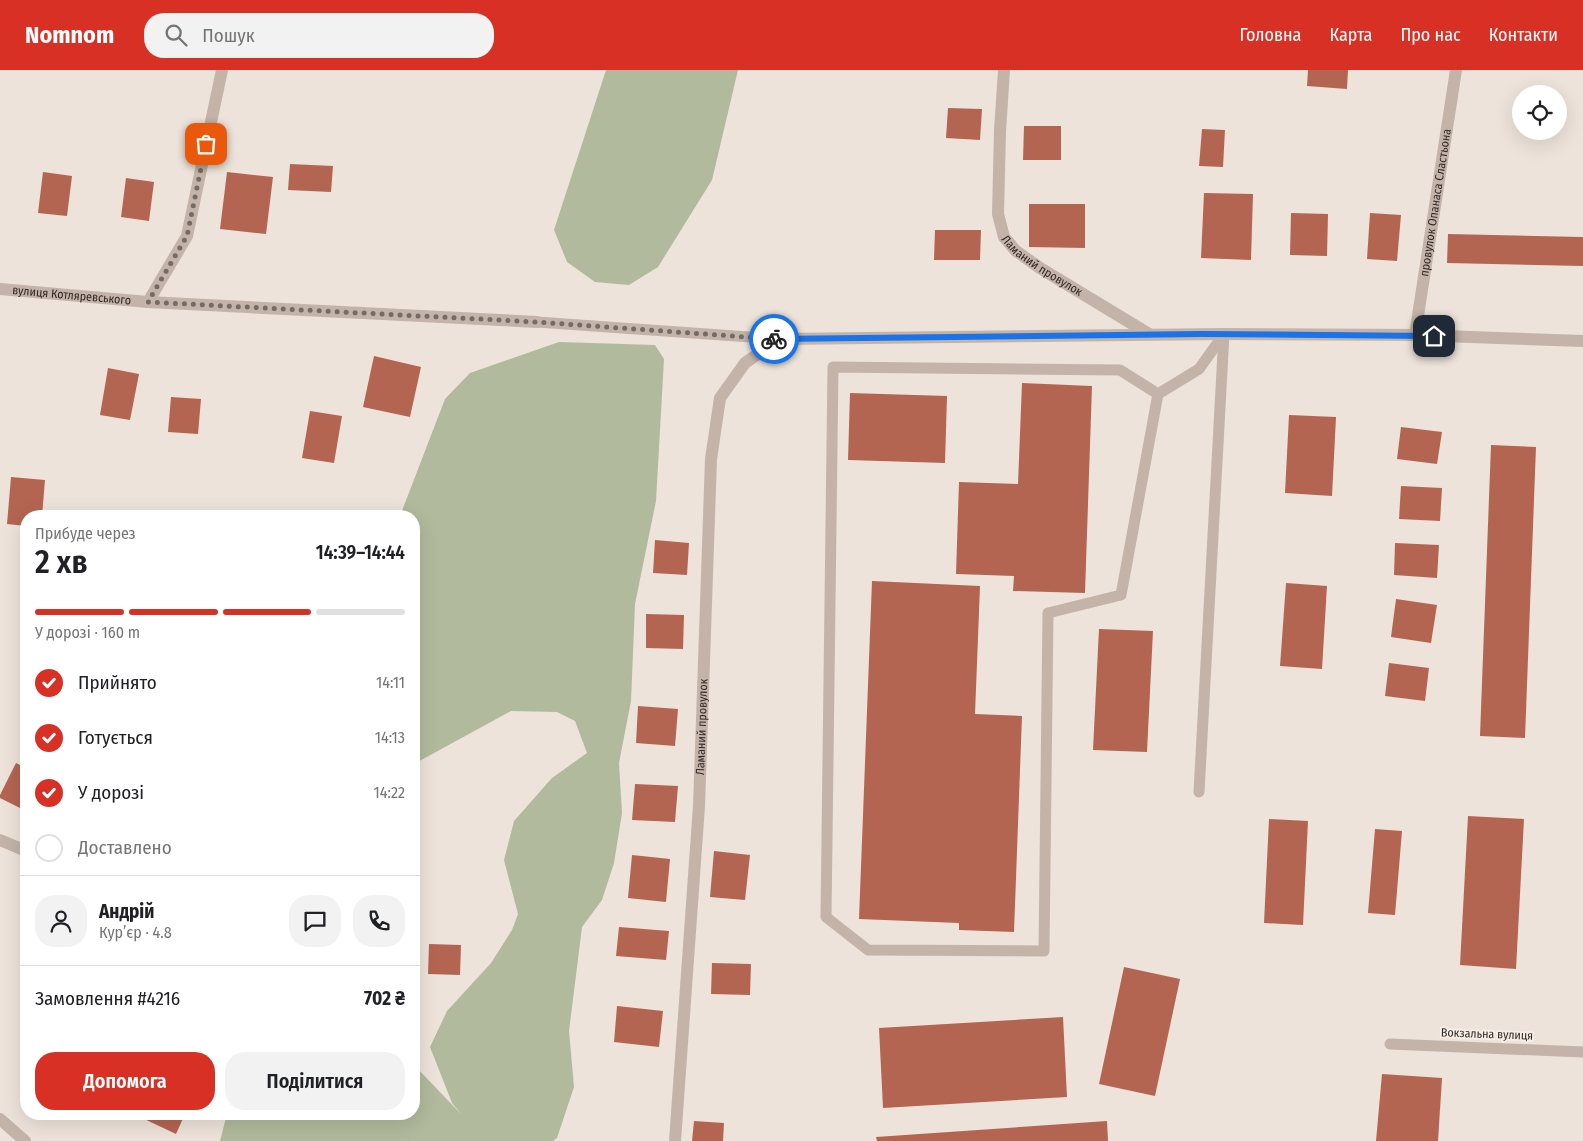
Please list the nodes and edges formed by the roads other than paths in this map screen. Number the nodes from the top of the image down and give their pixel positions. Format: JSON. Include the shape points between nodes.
{"nodes":[{"id":1,"x":222,"y":70,"type":"edge"},
{"id":2,"x":1004,"y":70,"type":"edge"},
{"id":3,"x":1456,"y":70,"type":"edge"},
{"id":4,"x":0,"y":289,"type":"edge"},
{"id":5,"x":148,"y":302,"type":"junction"},
{"id":6,"x":537,"y":322,"type":"joint"},
{"id":7,"x":1149,"y":334,"type":"junction"},
{"id":8,"x":1224,"y":334,"type":"junction"},
{"id":9,"x":1415,"y":335,"type":"junction"},
{"id":10,"x":779,"y":339,"type":"junction"},
{"id":11,"x":1583,"y":342,"type":"edge"},
{"id":12,"x":1158,"y":394,"type":"junction"},
{"id":13,"x":1199,"y":792,"type":"dead end"},
{"id":14,"x":0,"y":840,"type":"edge"},
{"id":15,"x":20,"y":848,"type":"edge"},
{"id":16,"x":1390,"y":1044,"type":"dead end"},
{"id":17,"x":1583,"y":1052,"type":"edge"},
{"id":18,"x":0,"y":1119,"type":"edge"},
{"id":19,"x":25,"y":1141,"type":"edge"},
{"id":20,"x":675,"y":1141,"type":"edge"}],
"edges":[{"from":1,"to":5,"type":"street","via":[[187,236]]},
{"from":2,"to":7,"type":"street","name":"Ламаний провулок","via":[[998,214],[1004,237],[1016,251],[1040,268]]},
{"from":3,"to":9,"type":"street","name":"провулок Опанаса Сластьона"},
{"from":4,"to":5,"type":"street","name":"вулиця Котляревського"},
{"from":5,"to":6,"type":"street","name":"вулиця Котляревського"},
{"from":6,"to":10,"type":"lane","name":"вулиця Котляревського"},
{"from":7,"to":8,"type":"street","name":"вулиця Котляревського"},
{"from":7,"to":10,"type":"street","name":"вулиця Котляревського"},
{"from":8,"to":9,"type":"street","name":"вулиця Котляревського"},
{"from":8,"to":12,"type":"lane","via":[[1199,369]]},
{"from":8,"to":13,"type":"lane"},
{"from":9,"to":11,"type":"street","name":"вулиця Котляревського"},
{"from":10,"to":20,"type":"street","name":"Ламаний провулок","via":[[745,363],[720,398],[712,450],[699,806]]},
{"from":12,"to":12,"type":"lane","via":[[1121,595],[1048,613],[1044,951],[868,950],[826,917],[833,368],[1120,370]]},
{"from":14,"to":15,"type":"street"},
{"from":16,"to":17,"type":"lane","name":"Вокзальна вулиця"},
{"from":18,"to":19,"type":"street"}]}
